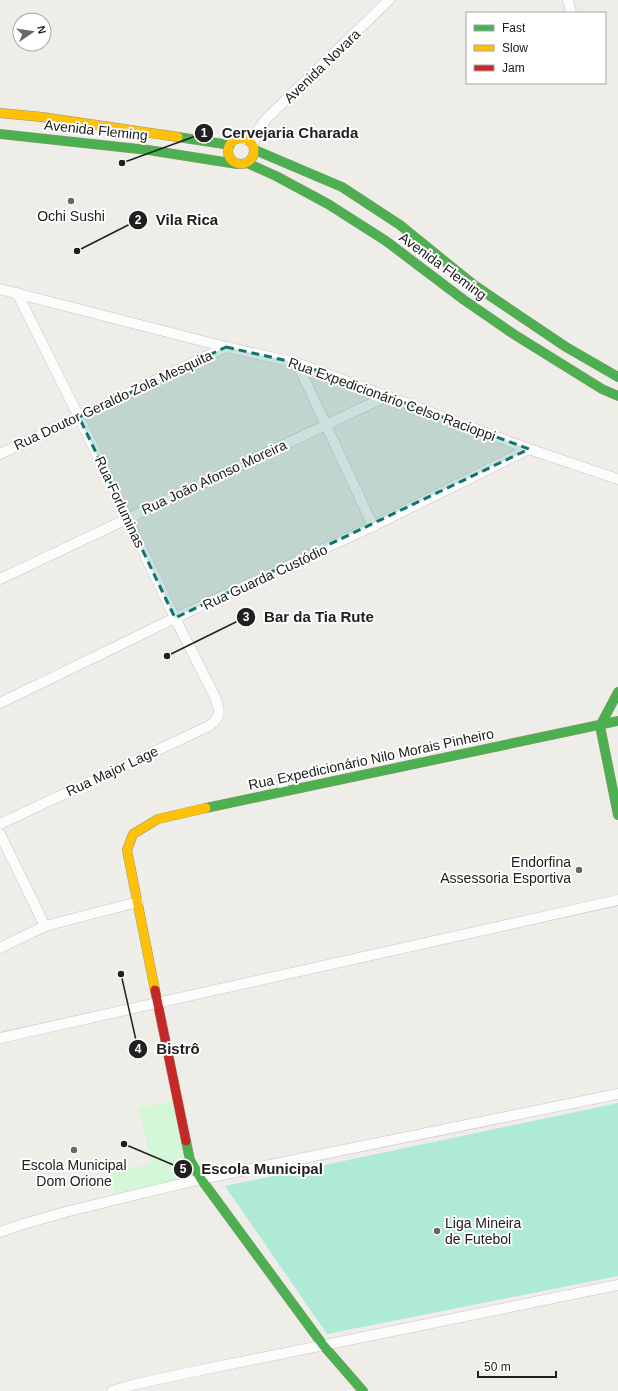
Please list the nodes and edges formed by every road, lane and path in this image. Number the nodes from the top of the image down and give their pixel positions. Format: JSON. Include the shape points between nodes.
{"nodes":[{"id":1,"x":568,"y":0,"type":"edge"},
{"id":2,"x":385,"y":2,"type":"edge"},
{"id":3,"x":571,"y":12,"type":"edge"},
{"id":4,"x":0,"y":113,"type":"edge"},
{"id":5,"x":256,"y":133,"type":"junction"},
{"id":6,"x":0,"y":134,"type":"edge"},
{"id":7,"x":245,"y":139,"type":"junction"},
{"id":8,"x":230,"y":145,"type":"junction"},
{"id":9,"x":254,"y":148,"type":"junction"},
{"id":10,"x":248,"y":163,"type":"junction"},
{"id":11,"x":237,"y":164,"type":"junction"},
{"id":12,"x":474,"y":285,"type":"junction"},
{"id":13,"x":0,"y":289,"type":"edge"},
{"id":14,"x":17,"y":293,"type":"junction"},
{"id":15,"x":464,"y":300,"type":"junction"},
{"id":16,"x":226,"y":347,"type":"junction"},
{"id":17,"x":297,"y":363,"type":"junction"},
{"id":18,"x":618,"y":377,"type":"edge"},
{"id":19,"x":618,"y":396,"type":"edge"},
{"id":20,"x":385,"y":397,"type":"junction"},
{"id":21,"x":79,"y":417,"type":"junction"},
{"id":22,"x":326,"y":424,"type":"junction"},
{"id":23,"x":528,"y":449,"type":"junction"},
{"id":24,"x":0,"y":454,"type":"edge"},
{"id":25,"x":618,"y":479,"type":"edge"},
{"id":26,"x":128,"y":518,"type":"junction"},
{"id":27,"x":373,"y":526,"type":"junction"},
{"id":28,"x":0,"y":579,"type":"edge"},
{"id":29,"x":175,"y":618,"type":"junction"},
{"id":30,"x":618,"y":692,"type":"edge"},
{"id":31,"x":0,"y":703,"type":"edge"},
{"id":32,"x":219,"y":713,"type":"joint"},
{"id":33,"x":618,"y":722,"type":"edge"},
{"id":34,"x":600,"y":726,"type":"junction"},
{"id":35,"x":280,"y":776,"type":"dead end"},
{"id":36,"x":284,"y":791,"type":"junction"},
{"id":37,"x":618,"y":815,"type":"edge"},
{"id":38,"x":0,"y":824,"type":"edge"},
{"id":39,"x":0,"y":834,"type":"edge"},
{"id":40,"x":618,"y":900,"type":"edge"},
{"id":41,"x":138,"y":902,"type":"junction"},
{"id":42,"x":45,"y":926,"type":"junction"},
{"id":43,"x":0,"y":948,"type":"edge"},
{"id":44,"x":159,"y":1001,"type":"junction"},
{"id":45,"x":0,"y":1038,"type":"edge"},
{"id":46,"x":618,"y":1094,"type":"edge"},
{"id":47,"x":201,"y":1179,"type":"junction"},
{"id":48,"x":0,"y":1232,"type":"edge"},
{"id":49,"x":618,"y":1285,"type":"edge"},
{"id":50,"x":323,"y":1345,"type":"junction"},
{"id":51,"x":112,"y":1391,"type":"edge"},
{"id":52,"x":363,"y":1391,"type":"edge"}],
"edges":[{"from":1,"to":3,"type":"street"},
{"from":2,"to":5,"type":"street","name":"Avenida Novara","via":[[266,119]]},
{"from":4,"to":8,"type":"street","name":"Avenida Fleming"},
{"from":5,"to":7,"type":"street","name":"Avenida Novara"},
{"from":5,"to":9,"type":"street","name":"Avenida Novara"},
{"from":6,"to":11,"type":"street","name":"Avenida Fleming","via":[[148,150]]},
{"from":7,"to":8,"type":"street","via":[[239,138]]},
{"from":7,"to":9,"type":"street"},
{"from":8,"to":11,"type":"street","via":[[230,158]]},
{"from":9,"to":10,"type":"street","via":[[254,155]]},
{"from":9,"to":12,"type":"street","name":"Avenida Fleming","via":[[342,187],[400,225]]},
{"from":10,"to":11,"type":"street"},
{"from":10,"to":15,"type":"street","name":"Avenida Fleming","via":[[328,204],[386,241]]},
{"from":12,"to":15,"type":"street"},
{"from":12,"to":18,"type":"street","name":"Avenida Fleming","via":[[566,347]]},
{"from":13,"to":14,"type":"street","name":"Rua Expedicionário Celso Racioppi"},
{"from":14,"to":16,"type":"street","name":"Rua Expedicionário Celso Racioppi"},
{"from":14,"to":21,"type":"street","name":"Rua Forluminas"},
{"from":15,"to":19,"type":"street","name":"Avenida Fleming","via":[[515,335],[602,389]]},
{"from":16,"to":17,"type":"street","name":"Rua Expedicionário Celso Racioppi"},
{"from":16,"to":21,"type":"street","name":"Rua Doutor Geraldo Zola Mesquita"},
{"from":17,"to":20,"type":"street","name":"Rua Expedicionário Celso Racioppi"},
{"from":17,"to":22,"type":"street"},
{"from":20,"to":22,"type":"street","name":"Rua João Afonso Moreira"},
{"from":20,"to":23,"type":"street","name":"Rua Expedicionário Celso Racioppi"},
{"from":21,"to":24,"type":"street","name":"Rua Doutor Geraldo Zola Mesquita"},
{"from":21,"to":26,"type":"street","name":"Rua Forluminas"},
{"from":22,"to":26,"type":"street","name":"Rua João Afonso Moreira"},
{"from":22,"to":27,"type":"street"},
{"from":23,"to":25,"type":"street","name":"Rua Expedicionário Celso Racioppi"},
{"from":23,"to":27,"type":"street","name":"Rua Guarda Custódio"},
{"from":26,"to":28,"type":"street","name":"Rua João Afonso Moreira"},
{"from":26,"to":29,"type":"street","name":"Rua Forluminas"},
{"from":27,"to":29,"type":"street","name":"Rua Guarda Custódio"},
{"from":29,"to":31,"type":"street","name":"Rua Guarda Custódio"},
{"from":29,"to":32,"type":"street","name":"Rua Forluminas","via":[[215,697]]},
{"from":30,"to":34,"type":"street"},
{"from":32,"to":38,"type":"street","name":"Rua Major Lage","via":[[216,721],[209,726]]},
{"from":33,"to":34,"type":"street","name":"Rua Expedicionário Nilo Morais Pinheiro"},
{"from":34,"to":36,"type":"street","name":"Rua Expedicionário Nilo Morais Pinheiro"},
{"from":34,"to":37,"type":"street"},
{"from":35,"to":36,"type":"street"},
{"from":36,"to":41,"type":"street","name":"Rua Expedicionário Nilo Morais Pinheiro","via":[[158,819],[133,834],[127,850]]},
{"from":39,"to":42,"type":"street"},
{"from":40,"to":44,"type":"street"},
{"from":41,"to":42,"type":"street"},
{"from":41,"to":44,"type":"street"},
{"from":42,"to":43,"type":"street"},
{"from":44,"to":45,"type":"street"},
{"from":44,"to":47,"type":"street","via":[[190,1160]]},
{"from":46,"to":47,"type":"street"},
{"from":47,"to":48,"type":"street","via":[[69,1211]]},
{"from":47,"to":50,"type":"street"},
{"from":49,"to":50,"type":"street"},
{"from":50,"to":51,"type":"street"},
{"from":50,"to":52,"type":"street"}]}
